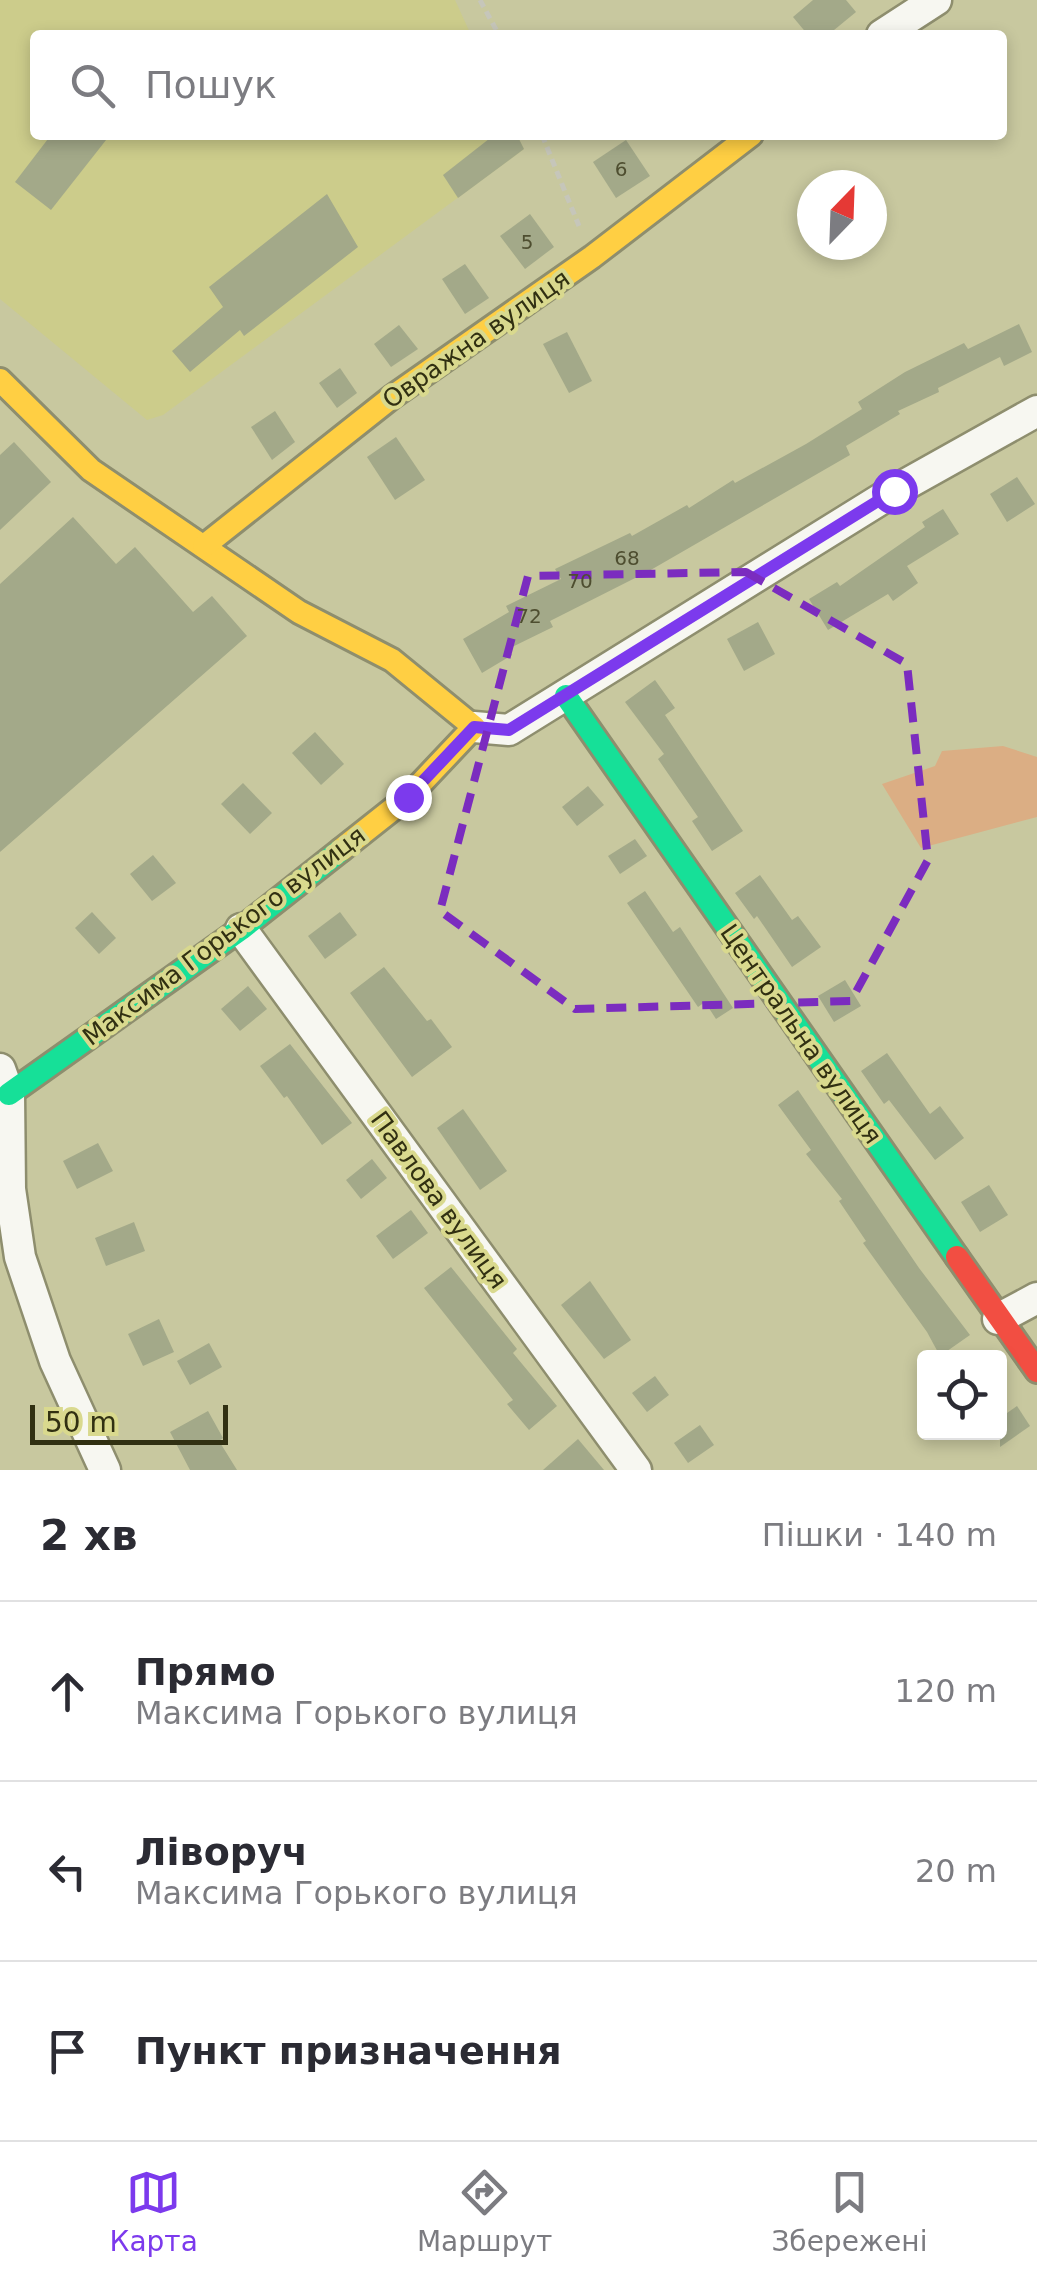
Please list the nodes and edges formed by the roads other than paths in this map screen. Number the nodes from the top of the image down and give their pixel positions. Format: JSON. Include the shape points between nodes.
{"nodes":[{"id":1,"x":936,"y":0,"type":"edge"},
{"id":2,"x":890,"y":30,"type":"edge"},
{"id":3,"x":744,"y":140,"type":"edge"},
{"id":4,"x":0,"y":380,"type":"edge"},
{"id":5,"x":1037,"y":411,"type":"edge"},
{"id":6,"x":204,"y":546,"type":"junction"},
{"id":7,"x":566,"y":696,"type":"junction"},
{"id":8,"x":474,"y":727,"type":"junction"},
{"id":9,"x":241,"y":929,"type":"junction"},
{"id":10,"x":5,"y":1081,"type":"edge"},
{"id":11,"x":5,"y":1196,"type":"edge"},
{"id":12,"x":1037,"y":1298,"type":"edge"},
{"id":13,"x":998,"y":1319,"type":"junction"},
{"id":14,"x":1037,"y":1371,"type":"edge"},
{"id":15,"x":105,"y":1470,"type":"edge"},
{"id":16,"x":636,"y":1470,"type":"edge"}],
"edges":[{"from":1,"to":2,"type":"street"},
{"from":3,"to":6,"type":"street","name":"Овражна вулиця","via":[[392,397]]},
{"from":4,"to":6,"type":"street","via":[[91,470]]},
{"from":5,"to":7,"type":"street","via":[[894,491]]},
{"from":6,"to":8,"type":"street","via":[[299,612],[392,660]]},
{"from":7,"to":8,"type":"street","via":[[509,730]]},
{"from":7,"to":13,"type":"street","name":"Центральна вулиця"},
{"from":8,"to":9,"type":"street","name":"Максима Горького вулиця","via":[[408,797]]},
{"from":9,"to":10,"type":"street","name":"Максима Горького вулиця"},
{"from":9,"to":16,"type":"street","name":"Павлова вулиця"},
{"from":10,"to":11,"type":"street"},
{"from":11,"to":15,"type":"street","via":[[56,1361]]},
{"from":12,"to":13,"type":"street"},
{"from":13,"to":14,"type":"street","name":"Центральна вулиця"}]}
